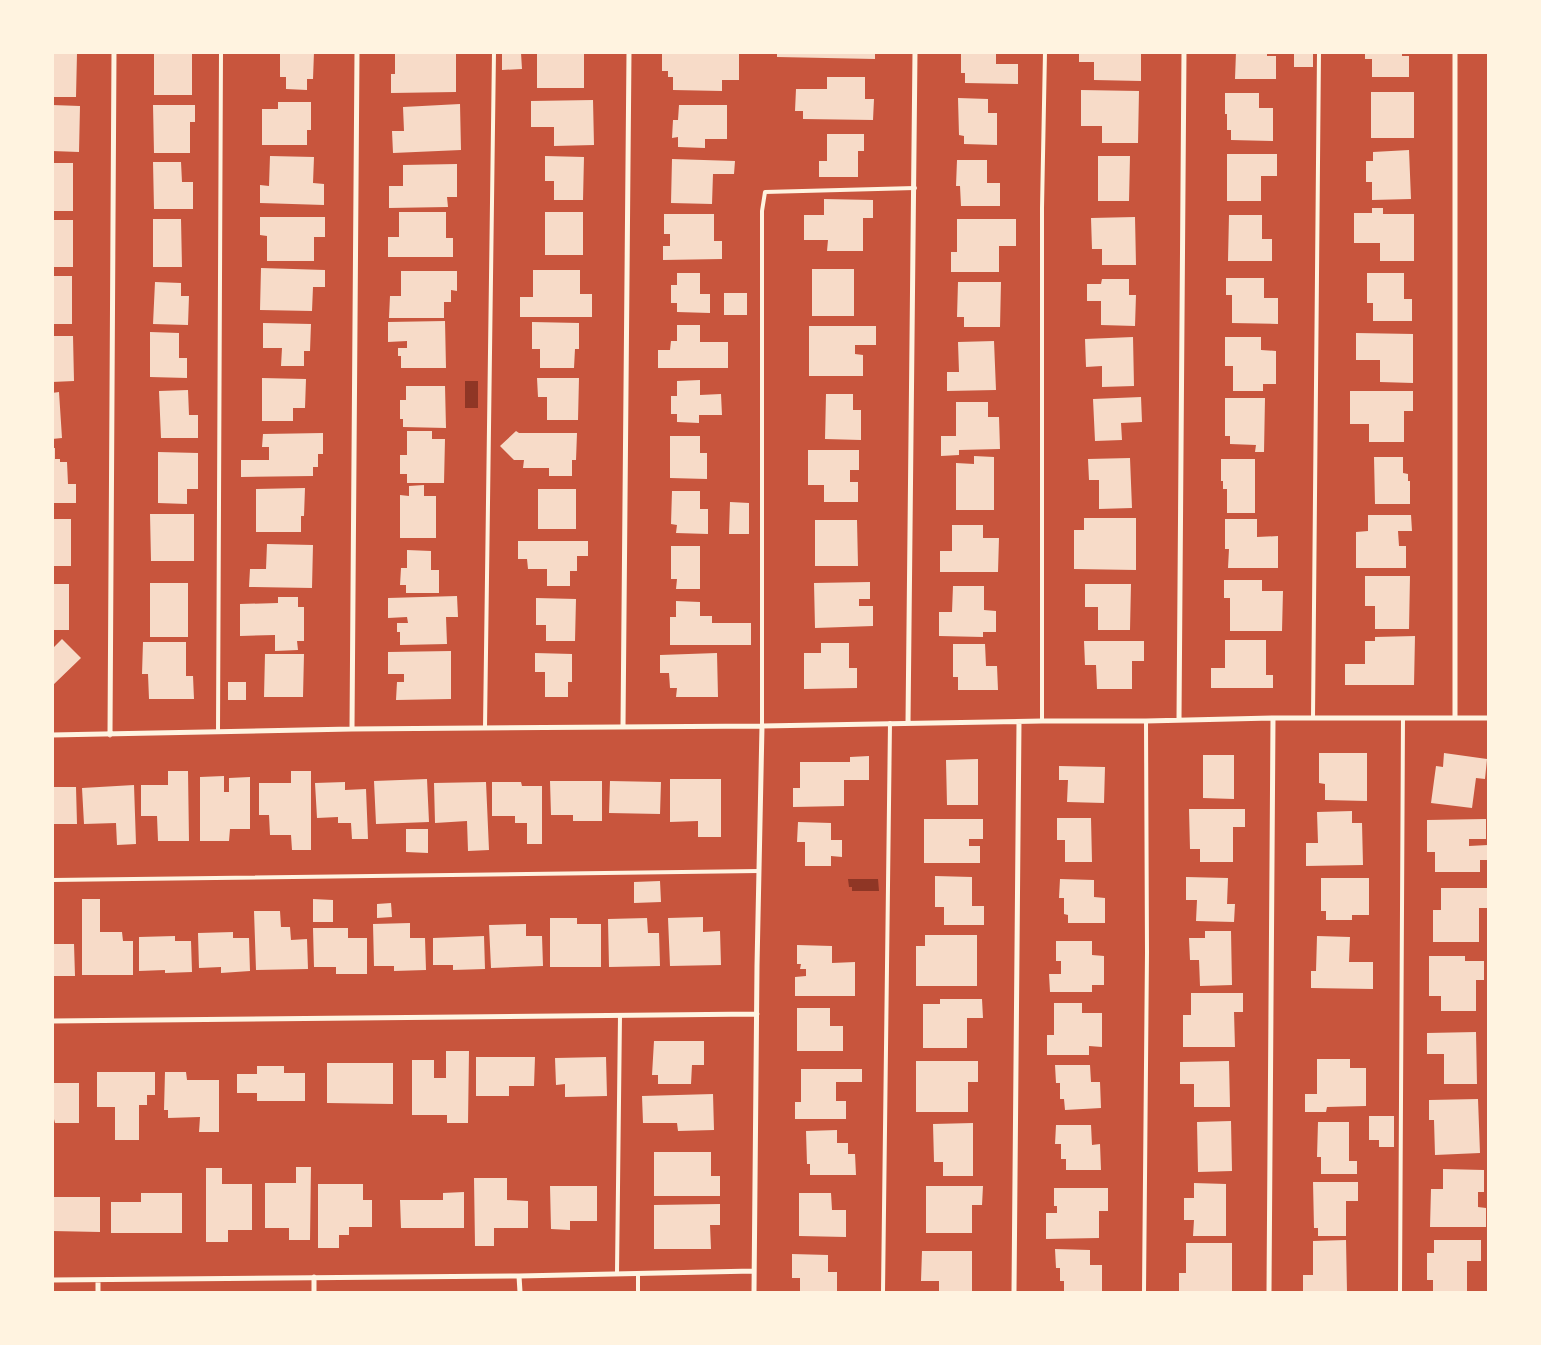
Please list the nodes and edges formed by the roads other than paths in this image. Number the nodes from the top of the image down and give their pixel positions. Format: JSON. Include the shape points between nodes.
{"nodes":[{"id":1,"x":114,"y":52,"type":"edge"},
{"id":2,"x":221,"y":52,"type":"edge"},
{"id":3,"x":357,"y":52,"type":"edge"},
{"id":4,"x":494,"y":52,"type":"edge"},
{"id":5,"x":629,"y":52,"type":"edge"},
{"id":6,"x":915,"y":52,"type":"edge"},
{"id":7,"x":1045,"y":52,"type":"edge"},
{"id":8,"x":1184,"y":52,"type":"edge"},
{"id":9,"x":1320,"y":52,"type":"edge"},
{"id":10,"x":1455,"y":52,"type":"edge"},
{"id":11,"x":914,"y":188,"type":"junction"},
{"id":12,"x":1273,"y":718,"type":"junction"},
{"id":13,"x":1313,"y":718,"type":"junction"},
{"id":14,"x":1403,"y":718,"type":"junction"},
{"id":15,"x":1455,"y":718,"type":"junction"},
{"id":16,"x":1488,"y":718,"type":"edge"},
{"id":17,"x":1179,"y":720,"type":"junction"},
{"id":18,"x":1042,"y":721,"type":"junction"},
{"id":19,"x":1146,"y":721,"type":"junction"},
{"id":20,"x":1019,"y":722,"type":"junction"},
{"id":21,"x":890,"y":723,"type":"junction"},
{"id":22,"x":908,"y":723,"type":"junction"},
{"id":23,"x":762,"y":726,"type":"junction"},
{"id":24,"x":623,"y":727,"type":"junction"},
{"id":25,"x":485,"y":728,"type":"junction"},
{"id":26,"x":352,"y":729,"type":"junction"},
{"id":27,"x":218,"y":732,"type":"junction"},
{"id":28,"x":110,"y":735,"type":"junction"},
{"id":29,"x":52,"y":736,"type":"edge"},
{"id":30,"x":759,"y":871,"type":"junction"},
{"id":31,"x":52,"y":880,"type":"edge"},
{"id":32,"x":757,"y":1014,"type":"junction"},
{"id":33,"x":620,"y":1016,"type":"junction"},
{"id":34,"x":52,"y":1021,"type":"edge"},
{"id":35,"x":754,"y":1271,"type":"junction"},
{"id":36,"x":617,"y":1273,"type":"junction"},
{"id":37,"x":638,"y":1273,"type":"junction"},
{"id":38,"x":520,"y":1276,"type":"junction"},
{"id":39,"x":314,"y":1277,"type":"junction"},
{"id":40,"x":52,"y":1280,"type":"edge"},
{"id":41,"x":98,"y":1280,"type":"junction"},
{"id":42,"x":98,"y":1292,"type":"edge"},
{"id":43,"x":314,"y":1292,"type":"edge"},
{"id":44,"x":520,"y":1292,"type":"edge"},
{"id":45,"x":638,"y":1292,"type":"edge"},
{"id":46,"x":754,"y":1292,"type":"edge"},
{"id":47,"x":884,"y":1292,"type":"edge"},
{"id":48,"x":1014,"y":1292,"type":"edge"},
{"id":49,"x":1144,"y":1292,"type":"edge"},
{"id":50,"x":1268,"y":1292,"type":"edge"},
{"id":51,"x":1400,"y":1292,"type":"edge"}],
"edges":[{"from":1,"to":28,"type":"street"},
{"from":2,"to":27,"type":"lane"},
{"from":3,"to":26,"type":"street"},
{"from":4,"to":25,"type":"lane"},
{"from":5,"to":24,"type":"street"},
{"from":6,"to":11,"type":"street"},
{"from":7,"to":18,"type":"lane"},
{"from":8,"to":17,"type":"street"},
{"from":9,"to":13,"type":"lane"},
{"from":10,"to":15,"type":"street"},
{"from":11,"to":22,"type":"street"},
{"from":11,"to":23,"type":"lane","via":[[765,192],[762,211]]},
{"from":12,"to":13,"type":"street"},
{"from":12,"to":17,"type":"street"},
{"from":12,"to":50,"type":"street"},
{"from":13,"to":14,"type":"street"},
{"from":14,"to":15,"type":"street"},
{"from":14,"to":51,"type":"lane"},
{"from":15,"to":16,"type":"street"},
{"from":17,"to":19,"type":"street"},
{"from":18,"to":19,"type":"street"},
{"from":18,"to":20,"type":"street"},
{"from":19,"to":49,"type":"lane"},
{"from":20,"to":22,"type":"street"},
{"from":20,"to":48,"type":"street"},
{"from":21,"to":22,"type":"street"},
{"from":21,"to":23,"type":"street"},
{"from":21,"to":47,"type":"lane"},
{"from":23,"to":24,"type":"street"},
{"from":23,"to":30,"type":"street"},
{"from":24,"to":25,"type":"street"},
{"from":25,"to":26,"type":"street"},
{"from":26,"to":27,"type":"street"},
{"from":27,"to":28,"type":"street"},
{"from":28,"to":29,"type":"street"},
{"from":30,"to":31,"type":"lane"},
{"from":30,"to":32,"type":"street"},
{"from":32,"to":33,"type":"street"},
{"from":32,"to":35,"type":"street"},
{"from":33,"to":34,"type":"street"},
{"from":33,"to":36,"type":"lane"},
{"from":35,"to":37,"type":"street"},
{"from":35,"to":46,"type":"street"},
{"from":36,"to":37,"type":"street"},
{"from":36,"to":38,"type":"street"},
{"from":37,"to":45,"type":"lane"},
{"from":38,"to":39,"type":"street"},
{"from":38,"to":44,"type":"street"},
{"from":39,"to":41,"type":"street"},
{"from":39,"to":43,"type":"street"},
{"from":40,"to":41,"type":"street"},
{"from":41,"to":42,"type":"street"}]}
